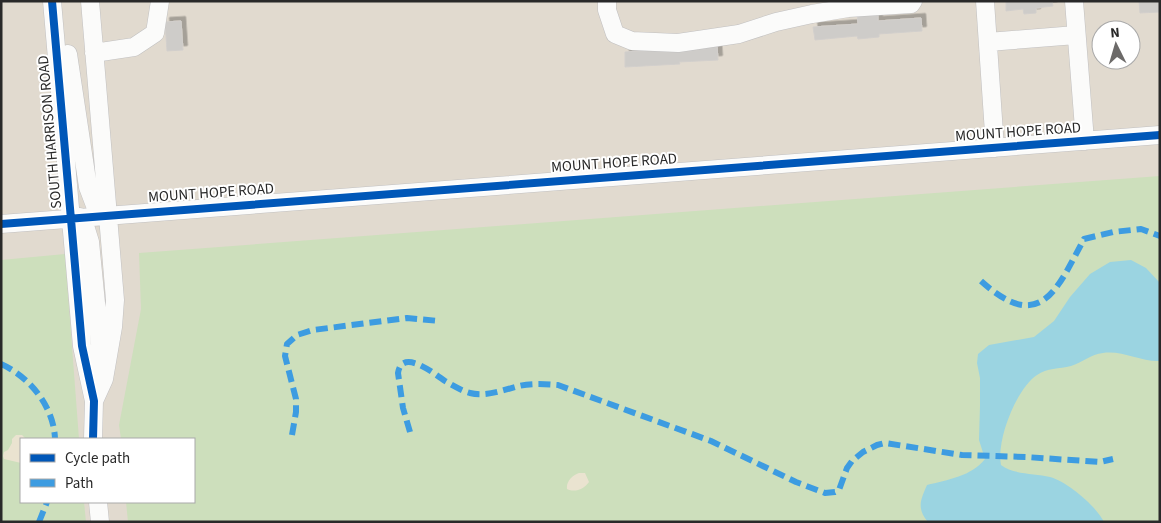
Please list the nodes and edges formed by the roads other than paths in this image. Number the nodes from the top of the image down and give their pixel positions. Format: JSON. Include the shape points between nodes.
{"nodes":[{"id":1,"x":52,"y":1,"type":"edge"},
{"id":2,"x":60,"y":1,"type":"edge"},
{"id":3,"x":90,"y":1,"type":"edge"},
{"id":4,"x":160,"y":1,"type":"edge"},
{"id":5,"x":607,"y":1,"type":"edge"},
{"id":6,"x":913,"y":1,"type":"edge"},
{"id":7,"x":986,"y":1,"type":"edge"},
{"id":8,"x":1074,"y":1,"type":"edge"},
{"id":9,"x":1076,"y":35,"type":"junction"},
{"id":10,"x":988,"y":42,"type":"junction"},
{"id":11,"x":94,"y":53,"type":"junction"},
{"id":12,"x":1160,"y":135,"type":"edge"},
{"id":13,"x":1085,"y":141,"type":"junction"},
{"id":14,"x":995,"y":148,"type":"junction"},
{"id":15,"x":104,"y":215,"type":"junction"},
{"id":16,"x":75,"y":218,"type":"junction"},
{"id":17,"x":1,"y":224,"type":"edge"},
{"id":18,"x":104,"y":379,"type":"junction"},
{"id":19,"x":94,"y":401,"type":"junction"},
{"id":20,"x":94,"y":438,"type":"edge"},
{"id":21,"x":98,"y":503,"type":"edge"},
{"id":22,"x":100,"y":522,"type":"edge"}],
"edges":[{"from":1,"to":16,"type":"street","name":"SOUTH HARRISON ROAD"},
{"from":2,"to":15,"type":"street","via":[[88,187]]},
{"from":3,"to":11,"type":"street","name":"SOUTH HARRISON ROAD"},
{"from":4,"to":11,"type":"street","via":[[155,33],[134,46]]},
{"from":5,"to":6,"type":"street","via":[[615,34],[632,41],[678,43],[739,34],[812,14],[911,4]]},
{"from":7,"to":10,"type":"street"},
{"from":8,"to":9,"type":"street"},
{"from":9,"to":10,"type":"street"},
{"from":9,"to":13,"type":"street"},
{"from":10,"to":14,"type":"street"},
{"from":11,"to":15,"type":"street","name":"SOUTH HARRISON ROAD"},
{"from":12,"to":13,"type":"street","name":"MOUNT HOPE ROAD"},
{"from":13,"to":14,"type":"street","name":"MOUNT HOPE ROAD"},
{"from":14,"to":15,"type":"street","name":"MOUNT HOPE ROAD"},
{"from":15,"to":16,"type":"street","name":"MOUNT HOPE ROAD"},
{"from":15,"to":18,"type":"street","name":"SOUTH HARRISON ROAD","via":[[115,300]]},
{"from":16,"to":17,"type":"street","name":"MOUNT HOPE ROAD"},
{"from":16,"to":18,"type":"street","via":[[86,229],[90,242]]},
{"from":16,"to":19,"type":"street","name":"SOUTH HARRISON ROAD","via":[[82,346]]},
{"from":18,"to":19,"type":"street","name":"SOUTH HARRISON ROAD"},
{"from":19,"to":20,"type":"street","name":"SOUTH HARRISON ROAD"},
{"from":21,"to":22,"type":"street"}]}
